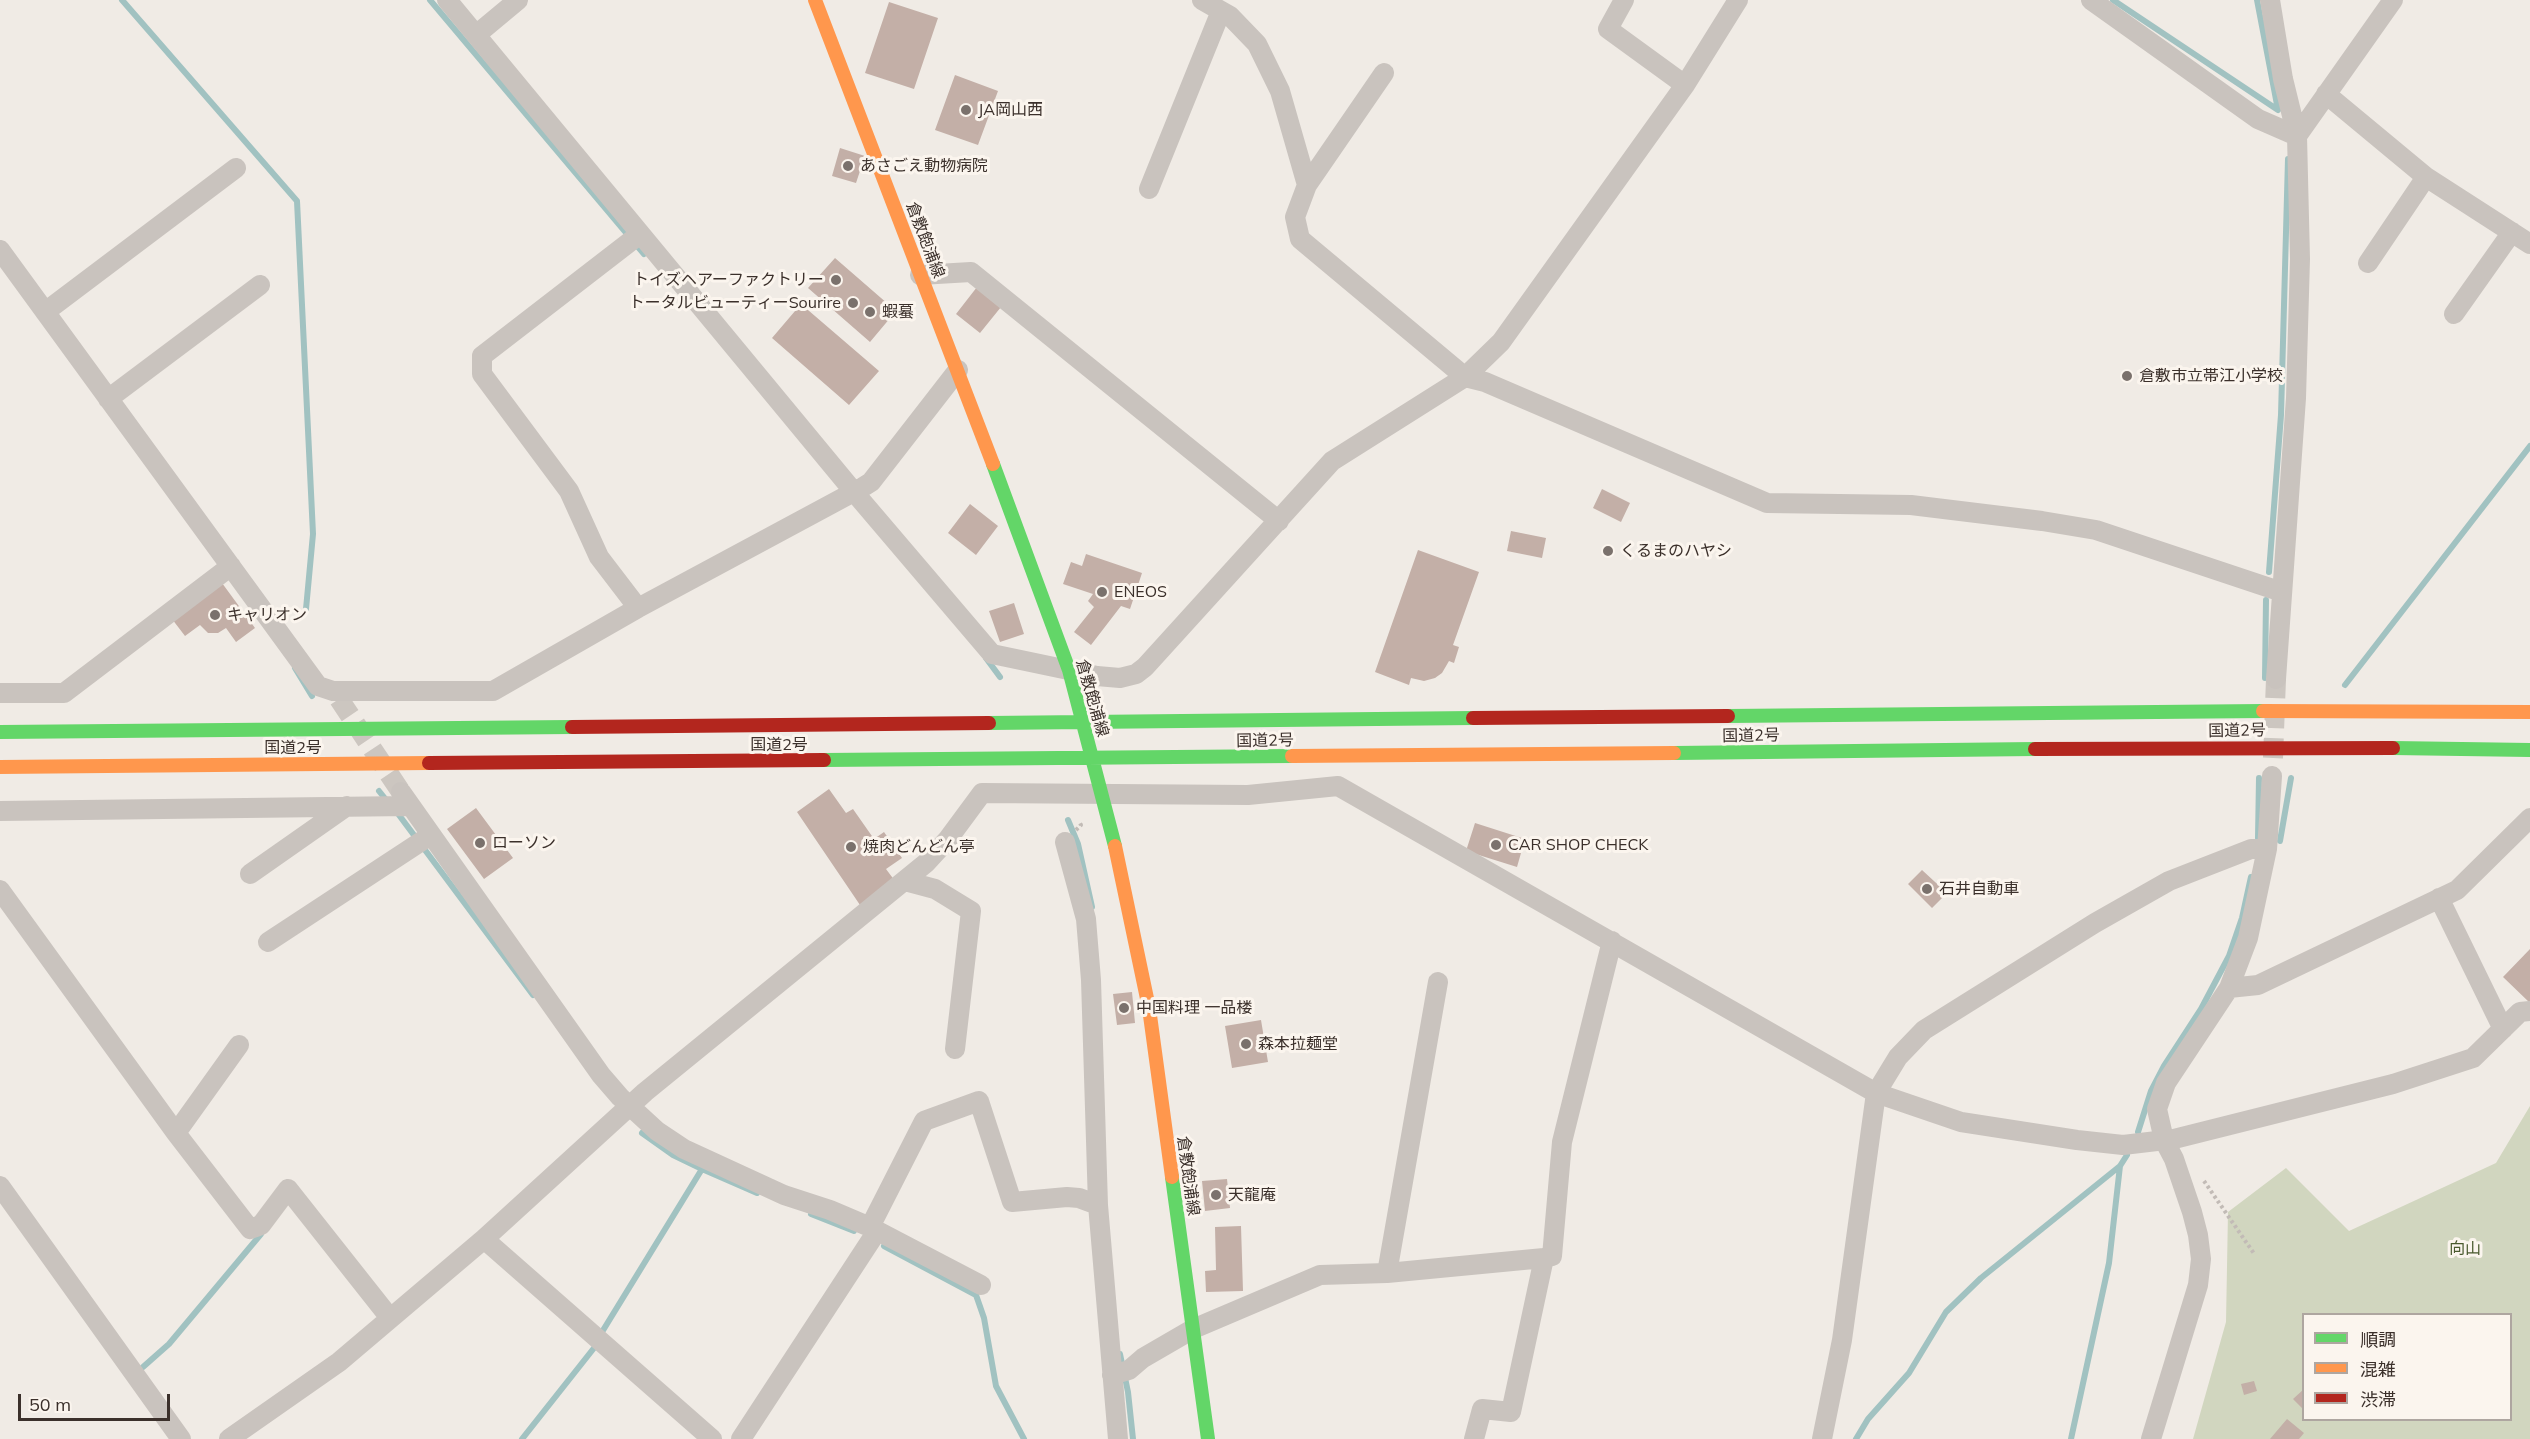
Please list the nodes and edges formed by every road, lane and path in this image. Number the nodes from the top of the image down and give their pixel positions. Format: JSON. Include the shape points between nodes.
{"nodes":[{"id":1,"x":447,"y":0,"type":"edge"},
{"id":2,"x":518,"y":0,"type":"edge"},
{"id":3,"x":814,"y":0,"type":"edge"},
{"id":4,"x":1203,"y":0,"type":"edge"},
{"id":5,"x":1624,"y":0,"type":"edge"},
{"id":6,"x":1738,"y":0,"type":"edge"},
{"id":7,"x":2091,"y":0,"type":"edge"},
{"id":8,"x":2270,"y":0,"type":"edge"},
{"id":9,"x":2393,"y":0,"type":"edge"},
{"id":10,"x":1221,"y":11,"type":"junction"},
{"id":11,"x":476,"y":34,"type":"junction"},
{"id":12,"x":1384,"y":73,"type":"dead end"},
{"id":13,"x":1685,"y":85,"type":"junction"},
{"id":14,"x":2326,"y":94,"type":"junction"},
{"id":15,"x":2297,"y":136,"type":"junction"},
{"id":16,"x":236,"y":168,"type":"dead end"},
{"id":17,"x":2426,"y":177,"type":"junction"},
{"id":18,"x":1307,"y":185,"type":"junction"},
{"id":19,"x":1149,"y":189,"type":"dead end"},
{"id":20,"x":2512,"y":232,"type":"junction"},
{"id":21,"x":634,"y":238,"type":"junction"},
{"id":22,"x":2530,"y":244,"type":"edge"},
{"id":23,"x":0,"y":250,"type":"edge"},
{"id":24,"x":2368,"y":263,"type":"dead end"},
{"id":25,"x":920,"y":275,"type":"junction"},
{"id":26,"x":260,"y":285,"type":"dead end"},
{"id":27,"x":45,"y":312,"type":"junction"},
{"id":28,"x":2454,"y":314,"type":"dead end"},
{"id":29,"x":958,"y":370,"type":"junction"},
{"id":30,"x":1465,"y":377,"type":"junction"},
{"id":31,"x":108,"y":399,"type":"junction"},
{"id":32,"x":849,"y":494,"type":"junction"},
{"id":33,"x":1279,"y":521,"type":"junction"},
{"id":34,"x":231,"y":566,"type":"junction"},
{"id":35,"x":2283,"y":592,"type":"junction"},
{"id":36,"x":638,"y":608,"type":"junction"},
{"id":37,"x":1069,"y":670,"type":"junction"},
{"id":38,"x":2276,"y":679,"type":"tunnel mouth"},
{"id":39,"x":2,"y":690,"type":"edge"},
{"id":40,"x":2530,"y":712,"type":"edge"},
{"id":41,"x":1082,"y":721,"type":"junction"},
{"id":42,"x":0,"y":732,"type":"edge"},
{"id":43,"x":2530,"y":750,"type":"edge"},
{"id":44,"x":1093,"y":759,"type":"junction"},
{"id":45,"x":0,"y":767,"type":"edge"},
{"id":46,"x":2272,"y":776,"type":"tunnel mouth"},
{"id":47,"x":1102,"y":794,"type":"junction"},
{"id":48,"x":347,"y":806,"type":"junction"},
{"id":49,"x":0,"y":811,"type":"edge"},
{"id":50,"x":2530,"y":818,"type":"edge"},
{"id":51,"x":1079,"y":821,"type":"dead end"},
{"id":52,"x":1071,"y":835,"type":"joint"},
{"id":53,"x":424,"y":840,"type":"junction"},
{"id":54,"x":2267,"y":849,"type":"junction"},
{"id":55,"x":250,"y":874,"type":"dead end"},
{"id":56,"x":905,"y":881,"type":"junction"},
{"id":57,"x":0,"y":890,"type":"edge"},
{"id":58,"x":2439,"y":897,"type":"junction"},
{"id":59,"x":1612,"y":940,"type":"junction"},
{"id":60,"x":268,"y":942,"type":"dead end"},
{"id":61,"x":1438,"y":982,"type":"dead end"},
{"id":62,"x":2229,"y":988,"type":"junction"},
{"id":63,"x":2530,"y":1011,"type":"edge"},
{"id":64,"x":2503,"y":1029,"type":"junction"},
{"id":65,"x":239,"y":1045,"type":"dead end"},
{"id":66,"x":955,"y":1049,"type":"dead end"},
{"id":67,"x":1876,"y":1092,"type":"junction"},
{"id":68,"x":629,"y":1107,"type":"junction"},
{"id":69,"x":179,"y":1128,"type":"junction"},
{"id":70,"x":2164,"y":1140,"type":"junction"},
{"id":71,"x":2201,"y":1178,"type":"dead end"},
{"id":72,"x":0,"y":1186,"type":"edge"},
{"id":73,"x":1098,"y":1205,"type":"junction"},
{"id":74,"x":873,"y":1229,"type":"junction"},
{"id":75,"x":484,"y":1239,"type":"junction"},
{"id":76,"x":2255,"y":1255,"type":"dead end"},
{"id":77,"x":1544,"y":1258,"type":"junction"},
{"id":78,"x":1387,"y":1273,"type":"junction"},
{"id":79,"x":981,"y":1285,"type":"dead end"},
{"id":80,"x":390,"y":1318,"type":"junction"},
{"id":81,"x":1193,"y":1329,"type":"junction"},
{"id":82,"x":1119,"y":1373,"type":"junction"},
{"id":83,"x":181,"y":1439,"type":"edge"},
{"id":84,"x":229,"y":1439,"type":"edge"},
{"id":85,"x":712,"y":1439,"type":"edge"},
{"id":86,"x":741,"y":1439,"type":"edge"},
{"id":87,"x":1118,"y":1439,"type":"edge"},
{"id":88,"x":1208,"y":1439,"type":"edge"},
{"id":89,"x":1474,"y":1439,"type":"edge"},
{"id":90,"x":1822,"y":1439,"type":"edge"},
{"id":91,"x":2151,"y":1439,"type":"edge"}],
"edges":[{"from":1,"to":11,"type":"street"},
{"from":2,"to":11,"type":"street"},
{"from":3,"to":25,"type":"main road","name":"倉敷飽浦線"},
{"from":4,"to":10,"type":"street"},
{"from":5,"to":13,"type":"street","via":[[1608,29]]},
{"from":6,"to":13,"type":"street"},
{"from":7,"to":15,"type":"street","via":[[2258,119]]},
{"from":8,"to":15,"type":"street"},
{"from":9,"to":14,"type":"street"},
{"from":10,"to":18,"type":"street","via":[[1257,44],[1280,91]]},
{"from":10,"to":19,"type":"street"},
{"from":11,"to":21,"type":"street"},
{"from":12,"to":18,"type":"street"},
{"from":13,"to":30,"type":"street","via":[[1502,342]]},
{"from":14,"to":15,"type":"street"},
{"from":14,"to":17,"type":"street"},
{"from":15,"to":35,"type":"street","via":[[2300,259],[2296,398]]},
{"from":16,"to":27,"type":"street"},
{"from":17,"to":20,"type":"street"},
{"from":17,"to":24,"type":"street"},
{"from":18,"to":30,"type":"street","via":[[1295,217],[1300,239]]},
{"from":20,"to":22,"type":"street"},
{"from":20,"to":28,"type":"street"},
{"from":21,"to":32,"type":"street"},
{"from":21,"to":36,"type":"street","via":[[482,356],[482,374],[569,491],[599,557]]},
{"from":23,"to":27,"type":"street"},
{"from":25,"to":29,"type":"main road","name":"倉敷飽浦線"},
{"from":25,"to":33,"type":"street","via":[[971,272]]},
{"from":26,"to":31,"type":"street"},
{"from":27,"to":31,"type":"street"},
{"from":29,"to":32,"type":"street","via":[[871,482]]},
{"from":29,"to":37,"type":"main road","name":"倉敷飽浦線"},
{"from":30,"to":33,"type":"street","via":[[1332,461]]},
{"from":30,"to":35,"type":"street","via":[[1485,382],[1767,503],[1911,505],[2096,530]]},
{"from":31,"to":34,"type":"street"},
{"from":32,"to":36,"type":"street"},
{"from":32,"to":37,"type":"street","via":[[992,654]]},
{"from":33,"to":37,"type":"street","via":[[1136,674],[1120,678]]},
{"from":34,"to":36,"type":"street","via":[[318,686],[336,695],[494,691]]},
{"from":34,"to":39,"type":"street","via":[[64,693]]},
{"from":35,"to":38,"type":"street"},
{"from":37,"to":41,"type":"main road","name":"倉敷飽浦線"},
{"from":40,"to":41,"type":"main road","name":"国道2号","via":[[2337,710]]},
{"from":41,"to":42,"type":"main road","name":"国道2号"},
{"from":41,"to":44,"type":"main road","name":"倉敷飽浦線"},
{"from":43,"to":44,"type":"main road","name":"国道2号","via":[[2325,747]]},
{"from":44,"to":45,"type":"main road","name":"国道2号"},
{"from":44,"to":47,"type":"main road","name":"倉敷飽浦線"},
{"from":46,"to":54,"type":"street"},
{"from":47,"to":56,"type":"street","via":[[982,793],[948,839]]},
{"from":47,"to":59,"type":"street","via":[[1248,795],[1338,786]]},
{"from":47,"to":81,"type":"main road","name":"倉敷飽浦線","via":[[1149,1008]]},
{"from":48,"to":49,"type":"street"},
{"from":48,"to":53,"type":"street","via":[[398,803]]},
{"from":48,"to":55,"type":"street"},
{"from":50,"to":58,"type":"street","via":[[2457,890]]},
{"from":51,"to":52,"type":"path","via":[[1081,825]]},
{"from":52,"to":73,"type":"street","via":[[1092,980]]},
{"from":53,"to":60,"type":"street"},
{"from":53,"to":68,"type":"street"},
{"from":54,"to":62,"type":"street","via":[[2248,938]]},
{"from":54,"to":67,"type":"street","via":[[2251,849],[2169,881],[2095,923],[1924,1030],[1898,1057]]},
{"from":56,"to":66,"type":"street","via":[[935,889],[971,911]]},
{"from":56,"to":68,"type":"street"},
{"from":57,"to":69,"type":"street"},
{"from":58,"to":62,"type":"street","via":[[2258,985]]},
{"from":58,"to":64,"type":"street"},
{"from":59,"to":67,"type":"street"},
{"from":59,"to":77,"type":"street","via":[[1562,1142],[1552,1256]]},
{"from":61,"to":78,"type":"street"},
{"from":62,"to":70,"type":"street","via":[[2160,1096],[2157,1108]]},
{"from":63,"to":64,"type":"street","via":[[2520,1012]]},
{"from":64,"to":70,"type":"street","via":[[2473,1058],[2393,1084]]},
{"from":65,"to":69,"type":"street"},
{"from":67,"to":70,"type":"street","via":[[1961,1122],[2123,1145]]},
{"from":67,"to":90,"type":"street","via":[[1842,1340]]},
{"from":68,"to":74,"type":"street","via":[[684,1149],[784,1195]]},
{"from":68,"to":75,"type":"street"},
{"from":69,"to":80,"type":"street","via":[[250,1230],[258,1227],[288,1189]]},
{"from":70,"to":91,"type":"street","via":[[2192,1212],[2201,1259],[2198,1285]]},
{"from":71,"to":76,"type":"path"},
{"from":72,"to":83,"type":"street"},
{"from":73,"to":74,"type":"street","via":[[1067,1197],[1012,1202],[979,1101],[924,1121]]},
{"from":73,"to":82,"type":"street"},
{"from":74,"to":79,"type":"street"},
{"from":74,"to":86,"type":"street"},
{"from":75,"to":80,"type":"street"},
{"from":75,"to":85,"type":"street"},
{"from":77,"to":78,"type":"street"},
{"from":77,"to":89,"type":"street","via":[[1511,1412],[1482,1408]]},
{"from":78,"to":81,"type":"street","via":[[1320,1275]]},
{"from":80,"to":84,"type":"street","via":[[339,1362]]},
{"from":81,"to":82,"type":"street"},
{"from":81,"to":88,"type":"main road","name":"倉敷飽浦線"},
{"from":82,"to":87,"type":"street"}]}
